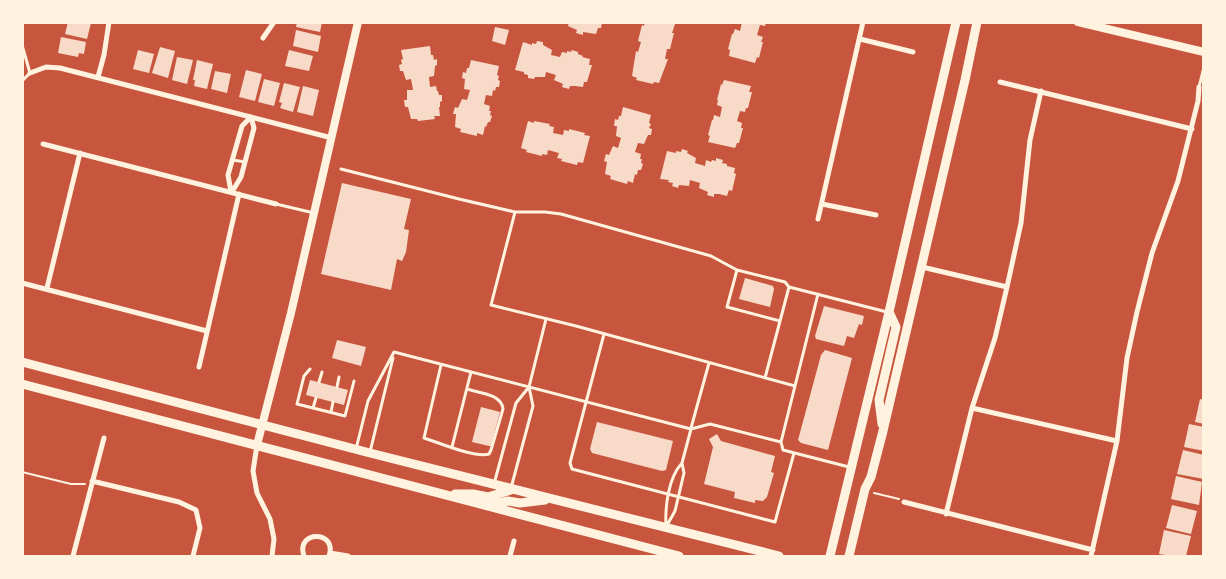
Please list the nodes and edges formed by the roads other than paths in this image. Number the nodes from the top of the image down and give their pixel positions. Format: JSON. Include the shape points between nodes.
{"nodes":[{"id":1,"x":109,"y":22,"type":"edge"},
{"id":2,"x":274,"y":22,"type":"edge"},
{"id":3,"x":358,"y":22,"type":"edge"},
{"id":4,"x":863,"y":22,"type":"edge"},
{"id":5,"x":956,"y":22,"type":"edge"},
{"id":6,"x":976,"y":22,"type":"edge"},
{"id":7,"x":1078,"y":22,"type":"edge"},
{"id":8,"x":263,"y":38,"type":"dead end"},
{"id":9,"x":860,"y":39,"type":"junction"},
{"id":10,"x":22,"y":45,"type":"edge"},
{"id":11,"x":913,"y":52,"type":"dead end"},
{"id":12,"x":1204,"y":52,"type":"edge"},
{"id":13,"x":1204,"y":68,"type":"edge"},
{"id":14,"x":30,"y":73,"type":"junction"},
{"id":15,"x":98,"y":77,"type":"junction"},
{"id":16,"x":22,"y":81,"type":"edge"},
{"id":17,"x":1000,"y":82,"type":"dead end"},
{"id":18,"x":1199,"y":87,"type":"joint"},
{"id":19,"x":1041,"y":91,"type":"junction"},
{"id":20,"x":251,"y":117,"type":"junction"},
{"id":21,"x":1192,"y":129,"type":"junction"},
{"id":22,"x":332,"y":138,"type":"junction"},
{"id":23,"x":43,"y":144,"type":"dead end"},
{"id":24,"x":80,"y":153,"type":"junction"},
{"id":25,"x":232,"y":160,"type":"junction"},
{"id":26,"x":244,"y":162,"type":"junction"},
{"id":27,"x":341,"y":169,"type":"dead end"},
{"id":28,"x":231,"y":192,"type":"junction"},
{"id":29,"x":239,"y":194,"type":"junction"},
{"id":30,"x":276,"y":204,"type":"joint"},
{"id":31,"x":822,"y":204,"type":"junction"},
{"id":32,"x":515,"y":212,"type":"junction"},
{"id":33,"x":314,"y":214,"type":"junction"},
{"id":34,"x":876,"y":215,"type":"dead end"},
{"id":35,"x":818,"y":219,"type":"dead end"},
{"id":36,"x":922,"y":267,"type":"junction"},
{"id":37,"x":737,"y":270,"type":"junction"},
{"id":38,"x":22,"y":283,"type":"edge"},
{"id":39,"x":789,"y":287,"type":"junction"},
{"id":40,"x":1007,"y":287,"type":"junction"},
{"id":41,"x":46,"y":288,"type":"junction"},
{"id":42,"x":818,"y":294,"type":"junction"},
{"id":43,"x":889,"y":312,"type":"junction"},
{"id":44,"x":546,"y":319,"type":"junction"},
{"id":45,"x":780,"y":321,"type":"junction"},
{"id":46,"x":207,"y":331,"type":"junction"},
{"id":47,"x":604,"y":334,"type":"junction"},
{"id":48,"x":394,"y":352,"type":"junction"},
{"id":49,"x":22,"y":362,"type":"edge"},
{"id":50,"x":709,"y":363,"type":"junction"},
{"id":51,"x":35,"y":365,"type":"junction"},
{"id":52,"x":441,"y":365,"type":"junction"},
{"id":53,"x":22,"y":367,"type":"edge"},
{"id":54,"x":199,"y":367,"type":"dead end"},
{"id":55,"x":310,"y":369,"type":"dead end"},
{"id":56,"x":322,"y":372,"type":"dead end"},
{"id":57,"x":471,"y":372,"type":"junction"},
{"id":58,"x":339,"y":377,"type":"dead end"},
{"id":59,"x":765,"y":378,"type":"junction"},
{"id":60,"x":354,"y":381,"type":"dead end"},
{"id":61,"x":319,"y":382,"type":"dead end"},
{"id":62,"x":22,"y":384,"type":"edge"},
{"id":63,"x":795,"y":386,"type":"junction"},
{"id":64,"x":337,"y":387,"type":"dead end"},
{"id":65,"x":529,"y":387,"type":"junction"},
{"id":66,"x":467,"y":389,"type":"junction"},
{"id":67,"x":316,"y":398,"type":"dead end"},
{"id":68,"x":586,"y":401,"type":"junction"},
{"id":69,"x":333,"y":402,"type":"dead end"},
{"id":70,"x":313,"y":408,"type":"junction"},
{"id":71,"x":972,"y":408,"type":"junction"},
{"id":72,"x":331,"y":412,"type":"junction"},
{"id":73,"x":262,"y":425,"type":"junction"},
{"id":74,"x":691,"y":429,"type":"junction"},
{"id":75,"x":883,"y":431,"type":"junction"},
{"id":76,"x":104,"y":438,"type":"dead end"},
{"id":77,"x":1117,"y":441,"type":"junction"},
{"id":78,"x":780,"y":442,"type":"junction"},
{"id":79,"x":257,"y":445,"type":"junction"},
{"id":80,"x":452,"y":446,"type":"junction"},
{"id":81,"x":356,"y":450,"type":"junction"},
{"id":82,"x":370,"y":453,"type":"junction"},
{"id":83,"x":794,"y":453,"type":"junction"},
{"id":84,"x":682,"y":463,"type":"junction"},
{"id":85,"x":851,"y":468,"type":"junction"},
{"id":86,"x":92,"y":481,"type":"junction"},
{"id":87,"x":494,"y":485,"type":"junction"},
{"id":88,"x":511,"y":490,"type":"junction"},
{"id":89,"x":440,"y":493,"type":"junction"},
{"id":90,"x":669,"y":494,"type":"junction"},
{"id":91,"x":679,"y":497,"type":"junction"},
{"id":92,"x":550,"y":500,"type":"junction"},
{"id":93,"x":904,"y":502,"type":"road end"},
{"id":94,"x":489,"y":506,"type":"junction"},
{"id":95,"x":946,"y":514,"type":"junction"},
{"id":96,"x":666,"y":528,"type":"junction"},
{"id":97,"x":514,"y":542,"type":"dead end"},
{"id":98,"x":1092,"y":554,"type":"edge"},
{"id":99,"x":330,"y":555,"type":"edge"},
{"id":100,"x":73,"y":556,"type":"edge"},
{"id":101,"x":193,"y":556,"type":"edge"},
{"id":102,"x":272,"y":556,"type":"edge"},
{"id":103,"x":304,"y":556,"type":"edge"},
{"id":104,"x":348,"y":556,"type":"edge"},
{"id":105,"x":510,"y":556,"type":"edge"},
{"id":106,"x":679,"y":556,"type":"edge"},
{"id":107,"x":779,"y":556,"type":"edge"},
{"id":108,"x":830,"y":556,"type":"edge"},
{"id":109,"x":849,"y":556,"type":"edge"}],
"edges":[{"from":1,"to":15,"type":"street"},
{"from":2,"to":8,"type":"street"},
{"from":3,"to":22,"type":"street"},
{"from":4,"to":9,"type":"street"},
{"from":5,"to":43,"type":"main road"},
{"from":6,"to":36,"type":"main road"},
{"from":7,"to":12,"type":"street"},
{"from":9,"to":11,"type":"street"},
{"from":9,"to":31,"type":"street"},
{"from":10,"to":14,"type":"lane"},
{"from":13,"to":18,"type":"lane"},
{"from":14,"to":15,"type":"street","via":[[46,67]]},
{"from":14,"to":16,"type":"lane"},
{"from":15,"to":20,"type":"street"},
{"from":17,"to":19,"type":"street"},
{"from":18,"to":21,"type":"street"},
{"from":19,"to":21,"type":"street"},
{"from":19,"to":40,"type":"street","via":[[1030,140],[1022,223]]},
{"from":20,"to":22,"type":"street"},
{"from":20,"to":25,"type":"street","via":[[242,126]]},
{"from":20,"to":26,"type":"street","via":[[254,128]]},
{"from":21,"to":77,"type":"street","via":[[1178,181],[1152,253],[1137,312],[1127,358]]},
{"from":22,"to":33,"type":"street"},
{"from":23,"to":24,"type":"street"},
{"from":24,"to":28,"type":"street"},
{"from":24,"to":41,"type":"street"},
{"from":25,"to":26,"type":"lane"},
{"from":25,"to":28,"type":"street","via":[[228,175]]},
{"from":26,"to":28,"type":"street","via":[[241,177]]},
{"from":27,"to":32,"type":"lane"},
{"from":28,"to":29,"type":"street"},
{"from":29,"to":30,"type":"street"},
{"from":29,"to":46,"type":"street"},
{"from":30,"to":33,"type":"lane"},
{"from":31,"to":34,"type":"street"},
{"from":31,"to":35,"type":"street"},
{"from":32,"to":37,"type":"lane","via":[[561,214],[711,256]]},
{"from":32,"to":44,"type":"lane","via":[[491,305]]},
{"from":33,"to":73,"type":"street"},
{"from":36,"to":40,"type":"street"},
{"from":36,"to":75,"type":"main road"},
{"from":37,"to":39,"type":"lane","via":[[785,282]]},
{"from":37,"to":45,"type":"lane","via":[[727,307]]},
{"from":38,"to":41,"type":"street"},
{"from":39,"to":42,"type":"lane"},
{"from":39,"to":45,"type":"lane"},
{"from":40,"to":71,"type":"street","via":[[995,338]]},
{"from":41,"to":46,"type":"street"},
{"from":42,"to":43,"type":"lane"},
{"from":42,"to":63,"type":"lane"},
{"from":43,"to":75,"type":"main road","via":[[896,327],[879,400]]},
{"from":43,"to":85,"type":"main road"},
{"from":44,"to":47,"type":"lane"},
{"from":44,"to":65,"type":"lane"},
{"from":45,"to":59,"type":"lane"},
{"from":46,"to":54,"type":"street"},
{"from":47,"to":50,"type":"lane"},
{"from":47,"to":68,"type":"lane"},
{"from":48,"to":52,"type":"lane"},
{"from":48,"to":81,"type":"lane","via":[[368,401]]},
{"from":48,"to":82,"type":"lane"},
{"from":49,"to":51,"type":"main road"},
{"from":50,"to":59,"type":"lane"},
{"from":50,"to":74,"type":"lane"},
{"from":51,"to":53,"type":"main road"},
{"from":51,"to":73,"type":"main road"},
{"from":52,"to":57,"type":"lane"},
{"from":52,"to":80,"type":"lane","via":[[424,438]]},
{"from":55,"to":70,"type":"lane","via":[[304,376],[297,404]]},
{"from":56,"to":61,"type":"lane"},
{"from":57,"to":65,"type":"lane"},
{"from":57,"to":66,"type":"lane"},
{"from":58,"to":64,"type":"lane"},
{"from":59,"to":63,"type":"lane"},
{"from":60,"to":72,"type":"lane","via":[[345,416]]},
{"from":62,"to":79,"type":"main road"},
{"from":63,"to":78,"type":"lane"},
{"from":65,"to":68,"type":"lane"},
{"from":65,"to":87,"type":"lane","via":[[516,402]]},
{"from":65,"to":88,"type":"lane","via":[[533,406]]},
{"from":66,"to":80,"type":"lane"},
{"from":66,"to":80,"type":"lane","via":[[499,399],[503,409],[489,454],[461,451]]},
{"from":67,"to":70,"type":"lane"},
{"from":68,"to":74,"type":"lane"},
{"from":68,"to":90,"type":"lane","via":[[570,463],[572,469]]},
{"from":69,"to":72,"type":"lane"},
{"from":70,"to":72,"type":"lane"},
{"from":71,"to":77,"type":"street"},
{"from":71,"to":95,"type":"street"},
{"from":73,"to":79,"type":"street"},
{"from":73,"to":81,"type":"main road"},
{"from":74,"to":78,"type":"lane","via":[[710,424]]},
{"from":74,"to":84,"type":"lane"},
{"from":75,"to":109,"type":"main road"},
{"from":76,"to":86,"type":"street"},
{"from":77,"to":98,"type":"street"},
{"from":78,"to":83,"type":"lane","via":[[783,450]]},
{"from":79,"to":89,"type":"main road"},
{"from":79,"to":102,"type":"street","via":[[253,471],[257,493],[270,519],[274,538]]},
{"from":81,"to":82,"type":"main road"},
{"from":82,"to":87,"type":"main road"},
{"from":83,"to":85,"type":"lane"},
{"from":83,"to":91,"type":"lane","via":[[775,522]]},
{"from":84,"to":90,"type":"lane","via":[[675,471]]},
{"from":84,"to":91,"type":"lane","via":[[684,473]]},
{"from":85,"to":108,"type":"main road"},
{"from":86,"to":100,"type":"street"},
{"from":86,"to":101,"type":"street","via":[[179,502],[196,510],[200,528]]},
{"from":87,"to":88,"type":"main road"},
{"from":88,"to":89,"type":"main road","via":[[488,497]]},
{"from":88,"to":92,"type":"main road"},
{"from":89,"to":94,"type":"main road"},
{"from":90,"to":91,"type":"lane"},
{"from":90,"to":96,"type":"lane","via":[[665,510]]},
{"from":91,"to":96,"type":"lane"},
{"from":92,"to":94,"type":"main road","via":[[508,501]]},
{"from":92,"to":96,"type":"main road"},
{"from":93,"to":95,"type":"street"},
{"from":94,"to":106,"type":"main road"},
{"from":95,"to":98,"type":"street"},
{"from":96,"to":107,"type":"main road"},
{"from":97,"to":105,"type":"street"},
{"from":99,"to":103,"type":"street","via":[[327,541],[319,536],[310,538],[304,545]]},
{"from":99,"to":104,"type":"street"}]}
